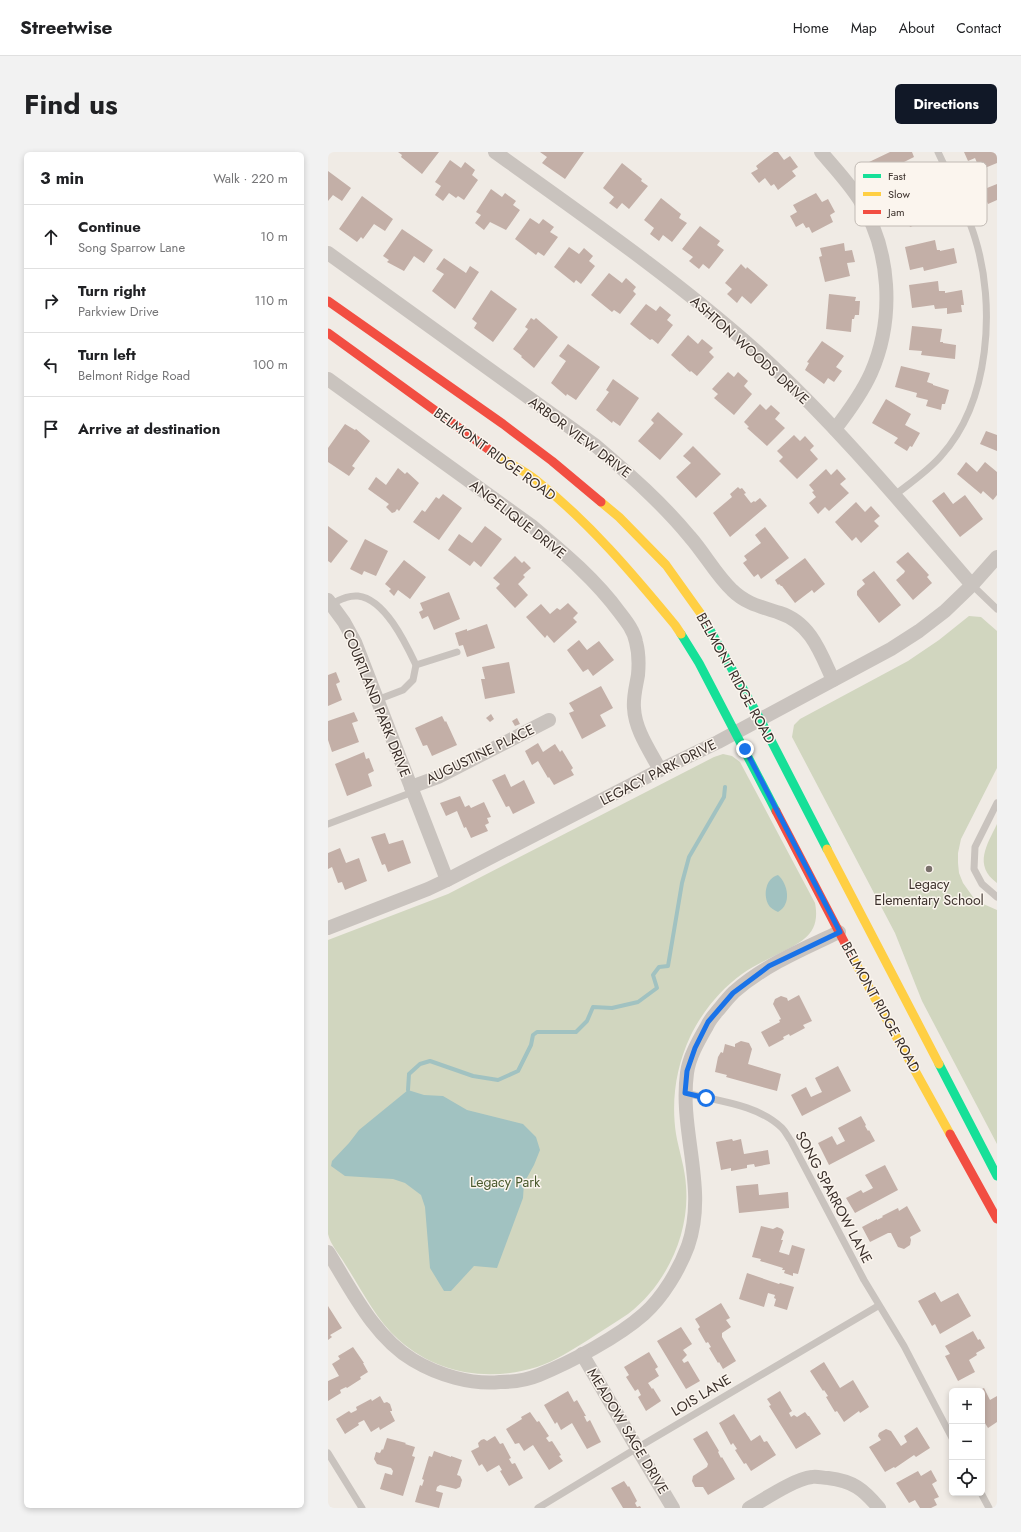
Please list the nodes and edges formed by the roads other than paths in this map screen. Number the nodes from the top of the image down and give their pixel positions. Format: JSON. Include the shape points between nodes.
{"nodes":[{"id":1,"x":495,"y":152,"type":"edge"},
{"id":2,"x":821,"y":152,"type":"edge"},
{"id":3,"x":938,"y":152,"type":"edge"},
{"id":4,"x":510,"y":156,"type":"edge"},
{"id":5,"x":943,"y":162,"type":"edge"},
{"id":6,"x":855,"y":193,"type":"edge"},
{"id":7,"x":872,"y":226,"type":"edge"},
{"id":8,"x":971,"y":226,"type":"edge"},
{"id":9,"x":328,"y":253,"type":"edge"},
{"id":10,"x":328,"y":301,"type":"edge"},
{"id":11,"x":328,"y":333,"type":"edge"},
{"id":12,"x":328,"y":379,"type":"edge"},
{"id":13,"x":835,"y":429,"type":"junction"},
{"id":14,"x":895,"y":495,"type":"junction"},
{"id":15,"x":997,"y":557,"type":"edge"},
{"id":16,"x":972,"y":585,"type":"junction"},
{"id":17,"x":330,"y":602,"type":"edge"},
{"id":18,"x":997,"y":609,"type":"edge"},
{"id":19,"x":457,"y":652,"type":"dead end"},
{"id":20,"x":416,"y":665,"type":"junction"},
{"id":21,"x":833,"y":680,"type":"junction"},
{"id":22,"x":377,"y":700,"type":"junction"},
{"id":23,"x":760,"y":719,"type":"junction"},
{"id":24,"x":548,"y":720,"type":"dead end"},
{"id":25,"x":736,"y":732,"type":"junction"},
{"id":26,"x":660,"y":770,"type":"junction"},
{"id":27,"x":412,"y":790,"type":"junction"},
{"id":28,"x":997,"y":802,"type":"edge"},
{"id":29,"x":328,"y":824,"type":"edge"},
{"id":30,"x":447,"y":880,"type":"junction"},
{"id":31,"x":997,"y":897,"type":"edge"},
{"id":32,"x":328,"y":928,"type":"edge"},
{"id":33,"x":840,"y":932,"type":"junction"},
{"id":34,"x":685,"y":1093,"type":"junction"},
{"id":35,"x":997,"y":1176,"type":"edge"},
{"id":36,"x":997,"y":1219,"type":"edge"},
{"id":37,"x":328,"y":1252,"type":"edge"},
{"id":38,"x":878,"y":1306,"type":"junction"},
{"id":39,"x":582,"y":1354,"type":"junction"},
{"id":40,"x":949,"y":1432,"type":"edge"},
{"id":41,"x":636,"y":1448,"type":"junction"},
{"id":42,"x":328,"y":1453,"type":"edge"},
{"id":43,"x":983,"y":1496,"type":"edge"},
{"id":44,"x":362,"y":1508,"type":"edge"},
{"id":45,"x":538,"y":1508,"type":"edge"},
{"id":46,"x":674,"y":1508,"type":"edge"},
{"id":47,"x":749,"y":1508,"type":"edge"},
{"id":48,"x":879,"y":1508,"type":"edge"},
{"id":49,"x":989,"y":1508,"type":"edge"}],
"edges":[{"from":1,"to":4,"type":"street","name":"ASHTON WOODS DRIVE"},
{"from":2,"to":6,"type":"street"},
{"from":3,"to":5,"type":"lane"},
{"from":4,"to":13,"type":"street","name":"ASHTON WOODS DRIVE","via":[[700,303],[757,352]]},
{"from":7,"to":13,"type":"street","via":[[885,273],[886,296],[882,334],[872,372],[860,396]]},
{"from":8,"to":14,"type":"lane","via":[[983,272],[986,309],[984,358],[980,381],[960,430],[941,456]]},
{"from":9,"to":21,"type":"street","name":"ARBOR VIEW DRIVE","via":[[596,446],[630,474],[686,532],[731,589],[755,606],[788,616],[809,633],[818,646]]},
{"from":10,"to":23,"type":"main road","name":"BELMONT RIDGE ROAD","via":[[503,424],[619,517],[666,565],[704,617]]},
{"from":11,"to":25,"type":"main road","name":"BELMONT RIDGE ROAD","via":[[500,457],[535,479],[599,537],[633,574],[682,635]]},
{"from":12,"to":26,"type":"street","name":"ANGELIQUE DRIVE","via":[[533,527],[610,599],[631,627],[636,640],[639,660],[634,710],[638,726]]},
{"from":13,"to":14,"type":"street","name":"ASHTON WOODS DRIVE"},
{"from":14,"to":16,"type":"street","name":"ASHTON WOODS DRIVE"},
{"from":15,"to":16,"type":"street","name":"LEGACY PARK DRIVE"},
{"from":16,"to":18,"type":"lane"},
{"from":16,"to":21,"type":"street","name":"LEGACY PARK DRIVE","via":[[919,631]]},
{"from":17,"to":20,"type":"lane","via":[[359,596],[369,600],[381,609],[394,625]]},
{"from":17,"to":22,"type":"street","name":"COURTLAND PARK DRIVE","via":[[355,642]]},
{"from":19,"to":20,"type":"lane"},
{"from":20,"to":22,"type":"lane","via":[[413,680],[402,690]]},
{"from":21,"to":23,"type":"street","name":"LEGACY PARK DRIVE"},
{"from":22,"to":27,"type":"street","name":"COURTLAND PARK DRIVE"},
{"from":23,"to":25,"type":"street","name":"LEGACY PARK DRIVE"},
{"from":23,"to":35,"type":"main road","name":"BELMONT RIDGE ROAD"},
{"from":24,"to":27,"type":"street","name":"AUGUSTINE PLACE"},
{"from":25,"to":26,"type":"street","name":"LEGACY PARK DRIVE"},
{"from":25,"to":33,"type":"main road","name":"BELMONT RIDGE ROAD"},
{"from":26,"to":30,"type":"street","name":"LEGACY PARK DRIVE"},
{"from":27,"to":29,"type":"lane"},
{"from":27,"to":30,"type":"street"},
{"from":28,"to":31,"type":"lane","via":[[975,847],[974,869],[982,884]]},
{"from":30,"to":32,"type":"street","name":"LEGACY PARK DRIVE"},
{"from":33,"to":34,"type":"street","via":[[769,966],[733,993],[708,1022],[695,1048],[687,1071]]},
{"from":33,"to":36,"type":"main road","name":"BELMONT RIDGE ROAD"},
{"from":34,"to":38,"type":"lane","name":"SONG SPARROW LANE","via":[[738,1105],[764,1115],[782,1128]]},
{"from":34,"to":39,"type":"street","via":[[686,1122],[695,1181],[693,1225],[688,1246],[662,1294],[644,1314],[620,1332]]},
{"from":37,"to":39,"type":"street","via":[[372,1322],[386,1338],[413,1360],[441,1373],[472,1382],[500,1382],[537,1376]]},
{"from":38,"to":40,"type":"lane","name":"SONG SPARROW LANE","via":[[904,1346]]},
{"from":38,"to":41,"type":"lane","name":"LOIS LANE"},
{"from":39,"to":41,"type":"street","name":"MEADOW SAGE DRIVE"},
{"from":41,"to":45,"type":"lane","name":"LOIS LANE"},
{"from":41,"to":46,"type":"street","name":"MEADOW SAGE DRIVE"},
{"from":42,"to":44,"type":"lane"},
{"from":43,"to":49,"type":"lane"},
{"from":47,"to":48,"type":"street","via":[[787,1486],[812,1477],[836,1479],[856,1486]]}]}
